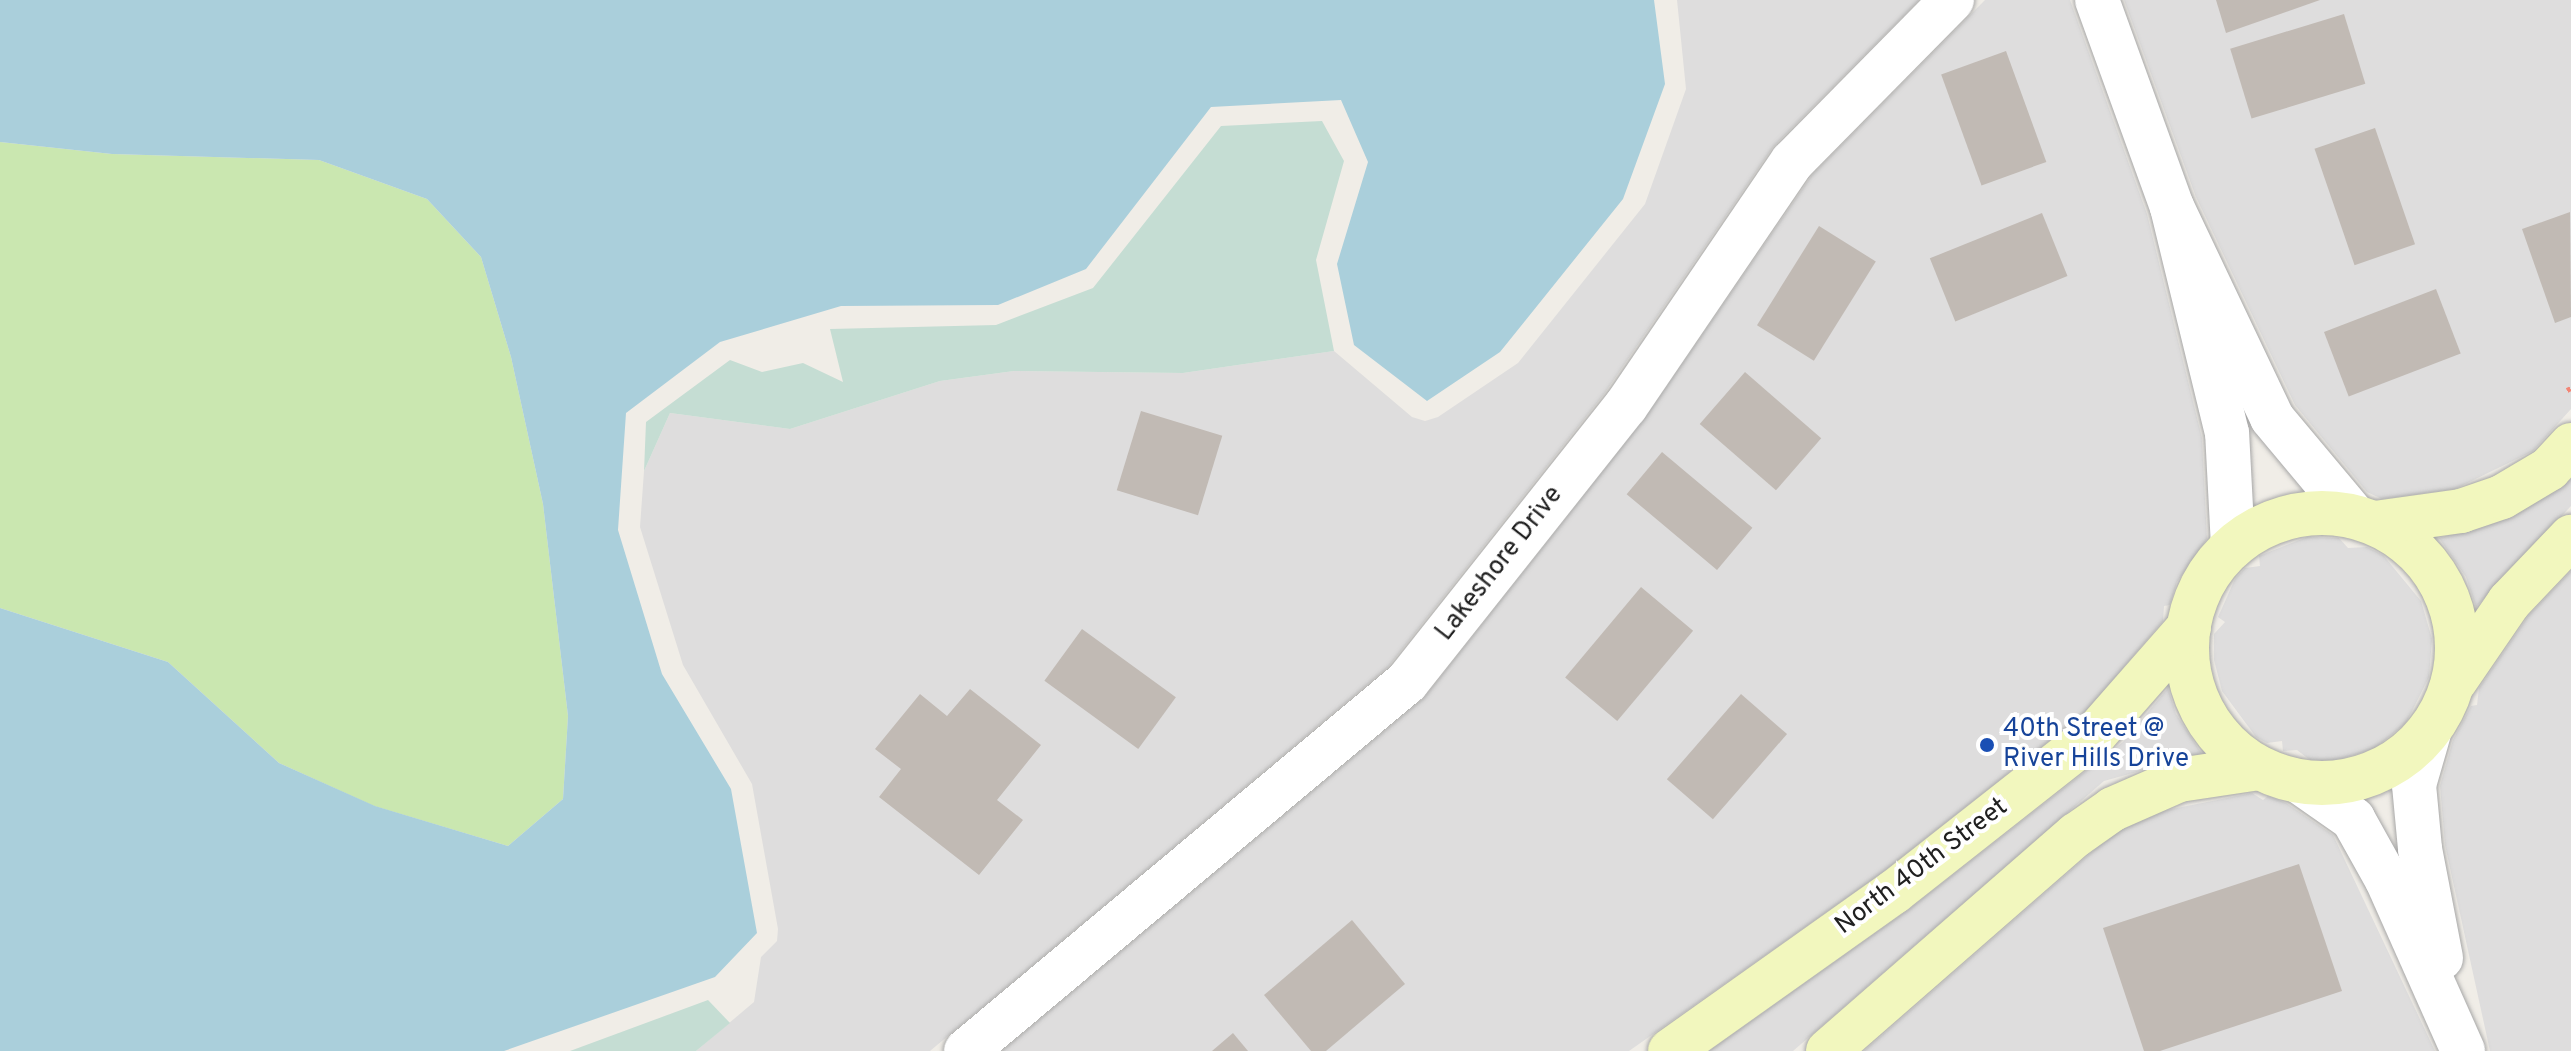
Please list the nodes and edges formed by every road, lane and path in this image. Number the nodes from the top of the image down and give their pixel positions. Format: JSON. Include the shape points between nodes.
{"nodes":[{"id":1,"x":1952,"y":0,"type":"edge"},
{"id":2,"x":2097,"y":0,"type":"edge"},
{"id":3,"x":2172,"y":207,"type":"junction"},
{"id":4,"x":2571,"y":445,"type":"edge"},
{"id":5,"x":2364,"y":520,"type":"junction"},
{"id":6,"x":2571,"y":537,"type":"edge"},
{"id":7,"x":2233,"y":546,"type":"junction"},
{"id":8,"x":2189,"y":627,"type":"junction"},
{"id":9,"x":2454,"y":683,"type":"junction"},
{"id":10,"x":2429,"y":733,"type":"junction"},
{"id":11,"x":2259,"y":768,"type":"junction"},
{"id":12,"x":2300,"y":782,"type":"junction"},
{"id":13,"x":2459,"y":1041,"type":"edge"},
{"id":14,"x":966,"y":1051,"type":"edge"},
{"id":15,"x":1670,"y":1051,"type":"edge"},
{"id":16,"x":1828,"y":1051,"type":"edge"}],
"edges":[{"from":1,"to":14,"type":"street","name":"Lakeshore Drive","via":[[1792,162],[1626,406],[1407,682]]},
{"from":2,"to":3,"type":"street"},
{"from":3,"to":5,"type":"street","via":[[2272,418]]},
{"from":3,"to":7,"type":"street","via":[[2227,433]]},
{"from":4,"to":5,"type":"main road","via":[[2549,469],[2502,497],[2461,511]]},
{"from":5,"to":7,"type":"main road","via":[[2305,513],[2272,522]]},
{"from":5,"to":9,"type":"main road","via":[[2420,554],[2445,591],[2457,635]]},
{"from":6,"to":9,"type":"main road","via":[[2509,602]]},
{"from":7,"to":8,"type":"main road","via":[[2199,592]]},
{"from":8,"to":11,"type":"main road","via":[[2188,665],[2198,702],[2221,737]]},
{"from":8,"to":15,"type":"main road","name":"North 40th Street","via":[[2096,733],[1894,892]]},
{"from":9,"to":10,"type":"main road"},
{"from":10,"to":12,"type":"main road","via":[[2404,756],[2367,777],[2334,784]]},
{"from":10,"to":13,"type":"street","via":[[2414,785],[2422,858]]},
{"from":11,"to":12,"type":"main road"},
{"from":11,"to":16,"type":"main road","via":[[2179,780],[2113,809],[2064,845]]},
{"from":12,"to":13,"type":"street","via":[[2353,819],[2387,880]]}]}
